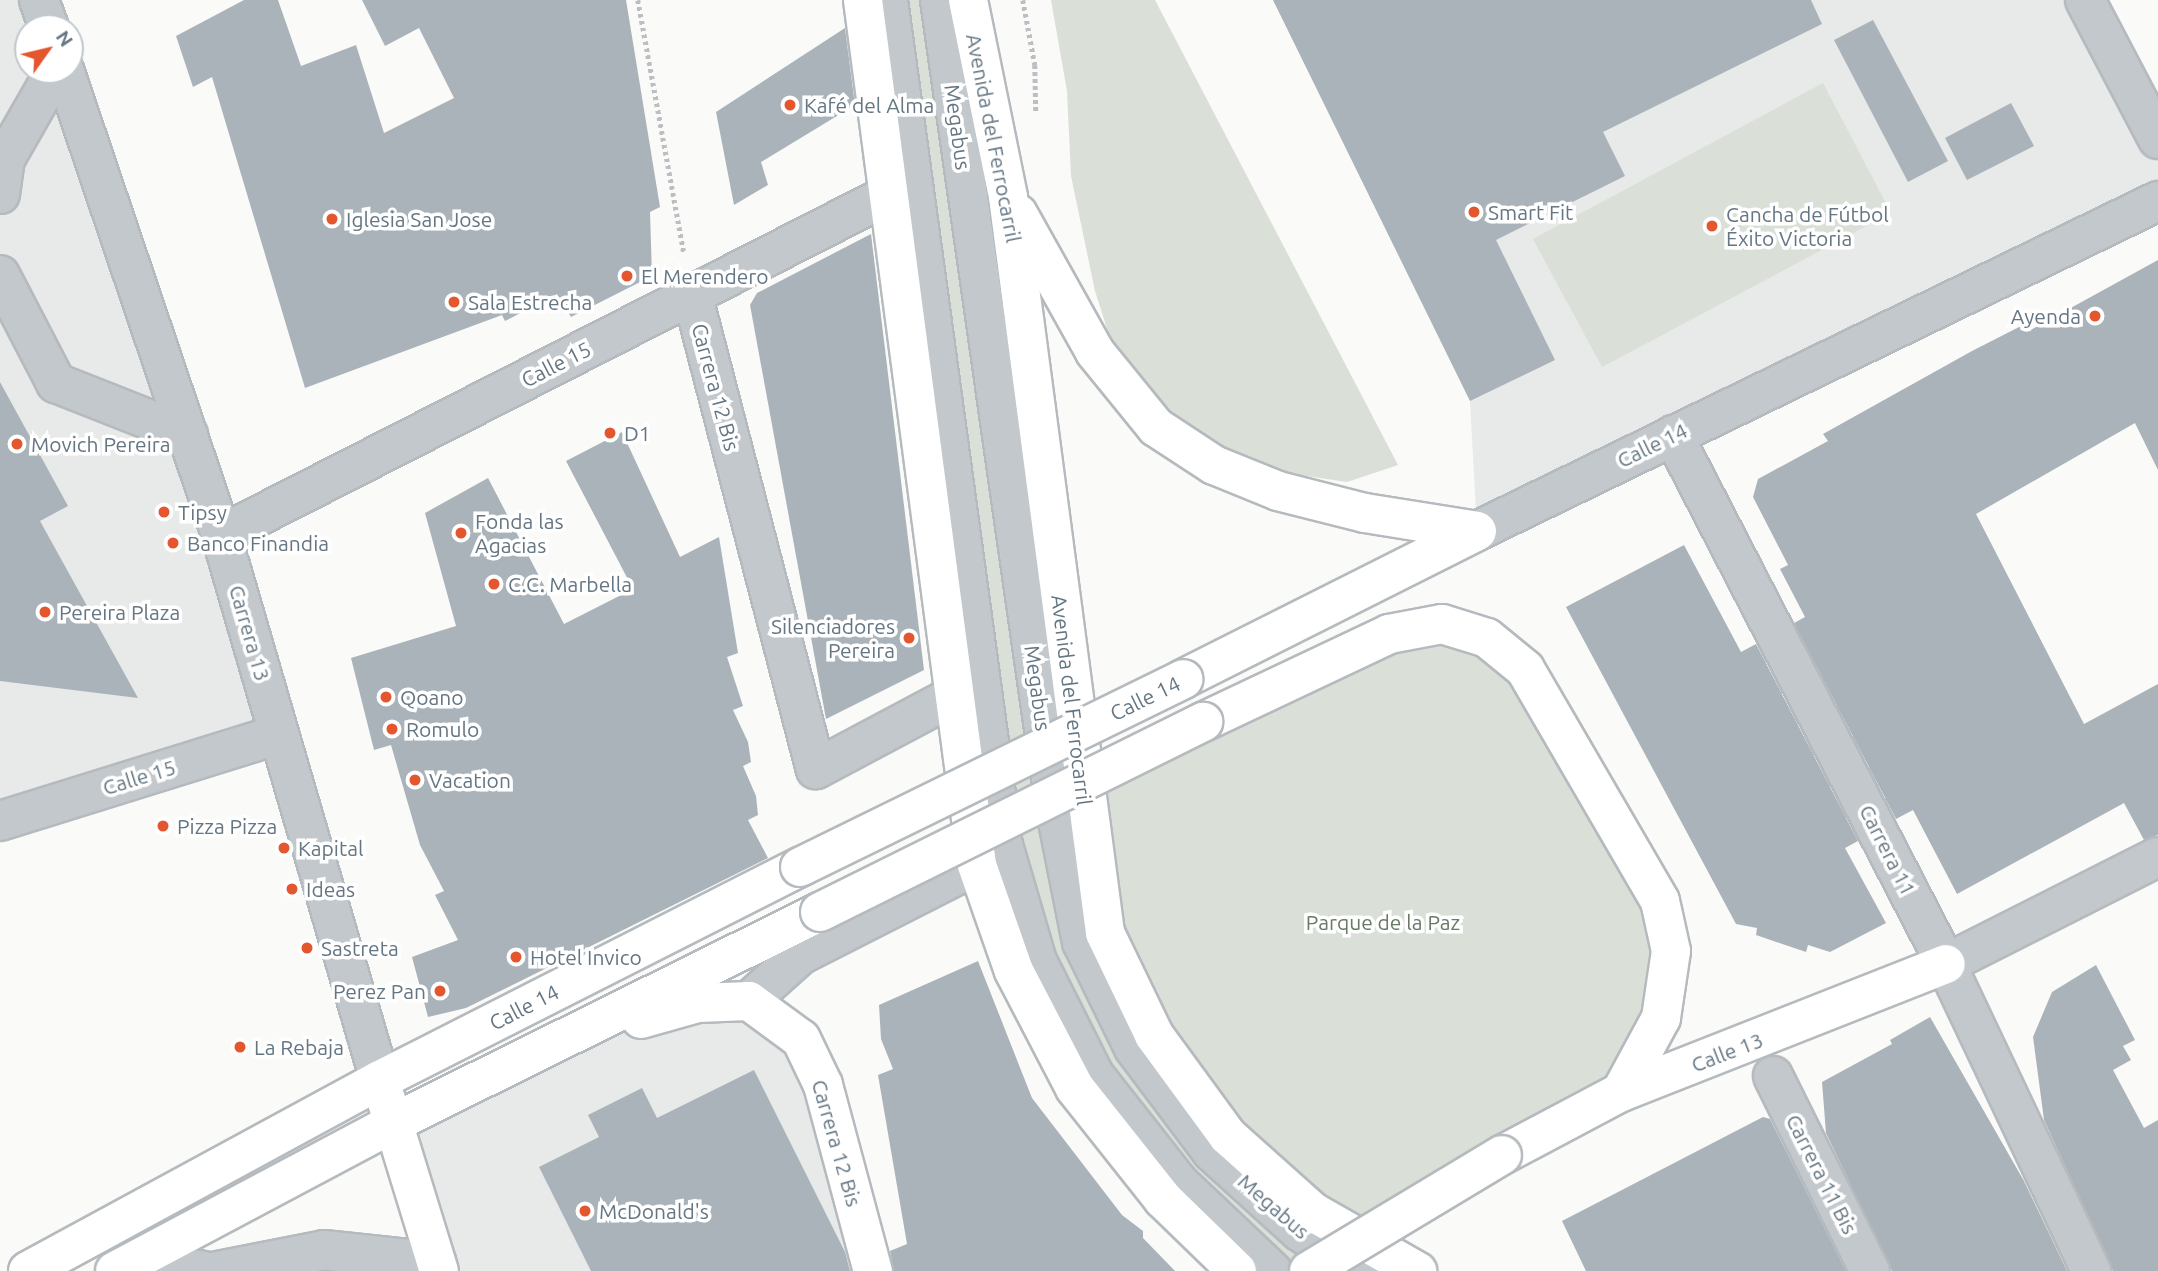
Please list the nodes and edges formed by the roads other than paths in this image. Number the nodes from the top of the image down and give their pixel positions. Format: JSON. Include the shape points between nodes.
{"nodes":[{"id":1,"x":863,"y":0,"type":"edge"},
{"id":2,"x":888,"y":0,"type":"edge"},
{"id":3,"x":940,"y":0,"type":"edge"},
{"id":4,"x":968,"y":0,"type":"edge"},
{"id":5,"x":2085,"y":0,"type":"edge"},
{"id":6,"x":2113,"y":0,"type":"edge"},
{"id":7,"x":48,"y":84,"type":"edge"},
{"id":8,"x":69,"y":84,"type":"edge"},
{"id":9,"x":2158,"y":86,"type":"edge"},
{"id":10,"x":2158,"y":139,"type":"edge"},
{"id":11,"x":892,"y":193,"type":"junction"},
{"id":12,"x":0,"y":194,"type":"edge"},
{"id":13,"x":1008,"y":197,"type":"junction"},
{"id":14,"x":2158,"y":201,"type":"edge"},
{"id":15,"x":0,"y":275,"type":"edge"},
{"id":16,"x":692,"y":294,"type":"junction"},
{"id":17,"x":188,"y":435,"type":"junction"},
{"id":18,"x":1673,"y":435,"type":"junction"},
{"id":19,"x":1477,"y":531,"type":"junction"},
{"id":20,"x":221,"y":535,"type":"junction"},
{"id":21,"x":957,"y":694,"type":"junction"},
{"id":22,"x":279,"y":734,"type":"junction"},
{"id":23,"x":0,"y":821,"type":"edge"},
{"id":24,"x":2158,"y":858,"type":"edge"},
{"id":25,"x":977,"y":865,"type":"junction"},
{"id":26,"x":1946,"y":964,"type":"junction"},
{"id":27,"x":749,"y":1001,"type":"junction"},
{"id":28,"x":545,"y":1046,"type":"junction"},
{"id":29,"x":1773,"y":1076,"type":"dead end"},
{"id":30,"x":380,"y":1080,"type":"junction"},
{"id":31,"x":1620,"y":1092,"type":"junction"},
{"id":32,"x":393,"y":1123,"type":"junction"},
{"id":33,"x":126,"y":1265,"type":"edge"},
{"id":34,"x":438,"y":1266,"type":"edge"},
{"id":35,"x":28,"y":1271,"type":"edge"},
{"id":36,"x":204,"y":1271,"type":"edge"},
{"id":37,"x":218,"y":1271,"type":"edge"},
{"id":38,"x":873,"y":1271,"type":"edge"},
{"id":39,"x":1237,"y":1271,"type":"edge"},
{"id":40,"x":1272,"y":1271,"type":"edge"},
{"id":41,"x":1309,"y":1271,"type":"edge"},
{"id":42,"x":1359,"y":1271,"type":"edge"},
{"id":43,"x":1417,"y":1271,"type":"edge"},
{"id":44,"x":1870,"y":1271,"type":"edge"},
{"id":45,"x":2091,"y":1271,"type":"edge"}],
"edges":[{"from":1,"to":11,"type":"main road"},
{"from":2,"to":40,"type":"street","via":[[1003,845],[1037,961],[1094,1075],[1179,1183]]},
{"from":3,"to":42,"type":"street","name":"Megabus","via":[[1055,806],[1082,942],[1134,1048],[1212,1152],[1299,1231]]},
{"from":4,"to":13,"type":"main road","name":"Avenida del Ferrocarril"},
{"from":5,"to":10,"type":"street"},
{"from":6,"to":9,"type":"street"},
{"from":7,"to":12,"type":"street","via":[[5,159]]},
{"from":8,"to":17,"type":"street","name":"Carrera 13"},
{"from":11,"to":16,"type":"street","name":"Calle 15"},
{"from":11,"to":21,"type":"main road"},
{"from":13,"to":19,"type":"main road","via":[[1095,352],[1156,427],[1214,465],[1278,491],[1365,513]]},
{"from":13,"to":43,"type":"main road","name":"Avenida del Ferrocarril","via":[[1105,933],[1154,1035],[1228,1136],[1313,1212]]},
{"from":14,"to":18,"type":"street","name":"Calle 14"},
{"from":15,"to":17,"type":"street","via":[[56,383]]},
{"from":16,"to":20,"type":"street","name":"Calle 15"},
{"from":16,"to":21,"type":"street","name":"Carrera 12 Bis","via":[[816,769]]},
{"from":17,"to":20,"type":"street","name":"Carrera 13"},
{"from":18,"to":19,"type":"street","name":"Calle 14"},
{"from":18,"to":26,"type":"street","name":"Carrera 11"},
{"from":19,"to":30,"type":"main road","name":"Calle 14","bridge":true},
{"from":20,"to":22,"type":"street","name":"Carrera 13"},
{"from":21,"to":25,"type":"main road"},
{"from":22,"to":23,"type":"street","name":"Calle 15"},
{"from":22,"to":30,"type":"street","name":"Carrera 13"},
{"from":24,"to":26,"type":"street","name":"Calle 13"},
{"from":25,"to":27,"type":"street","via":[[800,955]]},
{"from":25,"to":39,"type":"main road","via":[[1014,971],[1075,1088],[1163,1199]]},
{"from":26,"to":31,"type":"main road","name":"Calle 13"},
{"from":26,"to":45,"type":"street","name":"Carrera 11"},
{"from":27,"to":28,"type":"main road","via":[[698,1003]]},
{"from":27,"to":38,"type":"main road","name":"Carrera 12 Bis","via":[[801,1039],[823,1085]]},
{"from":28,"to":31,"type":"main road","bridge":true,"via":[[1389,634],[1442,624],[1487,638],[1525,669],[1660,901],[1671,951],[1661,1018]]},
{"from":28,"to":32,"type":"main road"},
{"from":29,"to":44,"type":"street","name":"Carrera 11 Bis"},
{"from":30,"to":32,"type":"main road"},
{"from":30,"to":35,"type":"main road","name":"Calle 14"},
{"from":31,"to":41,"type":"main road","name":"Calle 13","bridge":true,"via":[[1502,1155]]},
{"from":32,"to":33,"type":"main road"},
{"from":32,"to":34,"type":"main road"},
{"from":33,"to":36,"type":"street"},
{"from":34,"to":37,"type":"street","via":[[324,1250]]}]}
